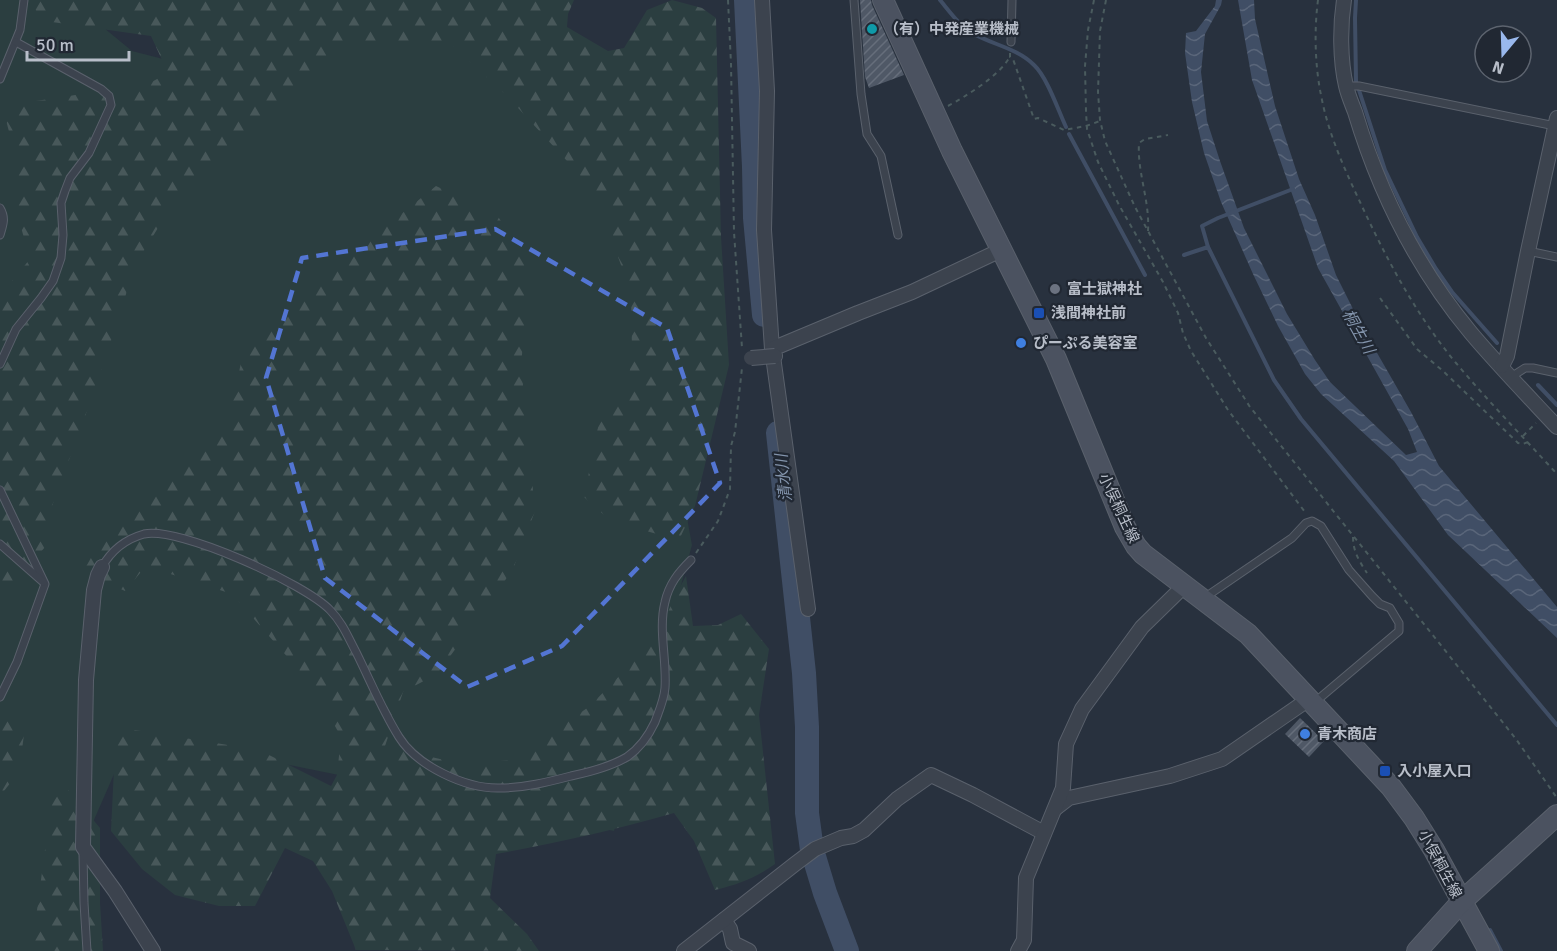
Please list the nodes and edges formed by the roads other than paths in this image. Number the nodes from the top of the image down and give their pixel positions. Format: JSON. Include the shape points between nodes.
{"nodes":[{"id":1,"x":24,"y":0,"type":"edge"},
{"id":2,"x":762,"y":0,"type":"edge"},
{"id":3,"x":854,"y":0,"type":"edge"},
{"id":4,"x":883,"y":0,"type":"edge"},
{"id":5,"x":1012,"y":0,"type":"edge"},
{"id":6,"x":1344,"y":0,"type":"edge"},
{"id":7,"x":16,"y":42,"type":"junction"},
{"id":8,"x":1011,"y":42,"type":"road end"},
{"id":9,"x":0,"y":79,"type":"edge"},
{"id":10,"x":1353,"y":86,"type":"junction"},
{"id":11,"x":1556,"y":124,"type":"edge"},
{"id":12,"x":0,"y":208,"type":"edge"},
{"id":13,"x":898,"y":235,"type":"dead end"},
{"id":14,"x":0,"y":236,"type":"edge"},
{"id":15,"x":1001,"y":250,"type":"junction"},
{"id":16,"x":1528,"y":251,"type":"junction"},
{"id":17,"x":1557,"y":257,"type":"edge"},
{"id":18,"x":773,"y":353,"type":"junction"},
{"id":19,"x":747,"y":359,"type":"road end"},
{"id":20,"x":0,"y":364,"type":"edge"},
{"id":21,"x":1502,"y":366,"type":"junction"},
{"id":22,"x":1557,"y":373,"type":"edge"},
{"id":23,"x":1511,"y":377,"type":"junction"},
{"id":24,"x":1557,"y":427,"type":"edge"},
{"id":25,"x":0,"y":490,"type":"edge"},
{"id":26,"x":0,"y":544,"type":"edge"},
{"id":27,"x":691,"y":560,"type":"road end"},
{"id":28,"x":102,"y":567,"type":"joint"},
{"id":29,"x":45,"y":584,"type":"junction"},
{"id":30,"x":1184,"y":586,"type":"junction"},
{"id":31,"x":1202,"y":599,"type":"junction"},
{"id":32,"x":808,"y":609,"type":"dead end"},
{"id":33,"x":0,"y":697,"type":"edge"},
{"id":34,"x":1311,"y":701,"type":"junction"},
{"id":35,"x":1054,"y":809,"type":"junction"},
{"id":36,"x":1557,"y":815,"type":"edge"},
{"id":37,"x":1044,"y":833,"type":"junction"},
{"id":38,"x":83,"y":847,"type":"junction"},
{"id":39,"x":1462,"y":901,"type":"junction"},
{"id":40,"x":724,"y":920,"type":"junction"},
{"id":41,"x":87,"y":951,"type":"edge"},
{"id":42,"x":153,"y":951,"type":"edge"},
{"id":43,"x":684,"y":951,"type":"edge"},
{"id":44,"x":749,"y":951,"type":"edge"},
{"id":45,"x":1018,"y":951,"type":"edge"},
{"id":46,"x":1417,"y":951,"type":"edge"},
{"id":47,"x":1489,"y":951,"type":"edge"}],
"edges":[{"from":1,"to":7,"type":"lane"},
{"from":2,"to":18,"type":"street","via":[[767,91],[764,230]]},
{"from":3,"to":13,"type":"lane","via":[[867,134],[880,156]]},
{"from":4,"to":15,"type":"main road","name":"小俣桐生線"},
{"from":5,"to":8,"type":"lane"},
{"from":6,"to":10,"type":"street","via":[[1342,31]]},
{"from":7,"to":9,"type":"lane"},
{"from":7,"to":20,"type":"lane","via":[[101,89],[109,96],[111,105],[89,153],[70,178],[61,203],[61,258],[53,281],[16,329]]},
{"from":10,"to":11,"type":"lane"},
{"from":10,"to":21,"type":"street","via":[[1360,132],[1415,253],[1465,324]]},
{"from":11,"to":16,"type":"street"},
{"from":12,"to":14,"type":"lane","via":[[4,215]]},
{"from":15,"to":18,"type":"street"},
{"from":15,"to":30,"type":"main road","name":"小俣桐生線","via":[[1056,359],[1131,539],[1143,555]]},
{"from":16,"to":17,"type":"lane"},
{"from":16,"to":21,"type":"street"},
{"from":18,"to":19,"type":"street","bridge":true},
{"from":18,"to":32,"type":"street"},
{"from":21,"to":23,"type":"street"},
{"from":22,"to":23,"type":"lane","via":[[1525,368]]},
{"from":23,"to":24,"type":"street"},
{"from":25,"to":29,"type":"lane"},
{"from":26,"to":29,"type":"lane"},
{"from":27,"to":28,"type":"lane","via":[[675,578],[664,604],[665,688],[648,737],[627,757],[608,766],[500,789],[484,788],[441,773],[405,747],[344,626],[306,592],[233,556],[165,535],[132,539],[114,551]]},
{"from":28,"to":38,"type":"street","via":[[94,590],[86,680]]},
{"from":29,"to":33,"type":"lane"},
{"from":30,"to":31,"type":"main road","name":"小俣桐生線"},
{"from":30,"to":35,"type":"street","via":[[1142,627],[1082,709],[1066,744],[1063,788]]},
{"from":31,"to":34,"type":"main road","name":"小俣桐生線","via":[[1248,634]]},
{"from":31,"to":34,"type":"lane","via":[[1292,538],[1306,523],[1312,521],[1321,526],[1349,570],[1380,604],[1390,608],[1399,631]]},
{"from":34,"to":35,"type":"street","via":[[1222,759],[1170,776],[1069,798]]},
{"from":34,"to":39,"type":"main road","name":"小俣桐生線","via":[[1403,802]]},
{"from":35,"to":37,"type":"street"},
{"from":36,"to":39,"type":"main road"},
{"from":37,"to":40,"type":"street","via":[[931,775],[897,799],[864,830],[816,849]]},
{"from":37,"to":45,"type":"street","via":[[1026,878],[1024,940]]},
{"from":38,"to":41,"type":"lane"},
{"from":38,"to":42,"type":"street"},
{"from":39,"to":46,"type":"main road","name":"小俣桐生線"},
{"from":39,"to":47,"type":"main road"},
{"from":40,"to":43,"type":"street"},
{"from":40,"to":44,"type":"street","via":[[733,943]]}]}
